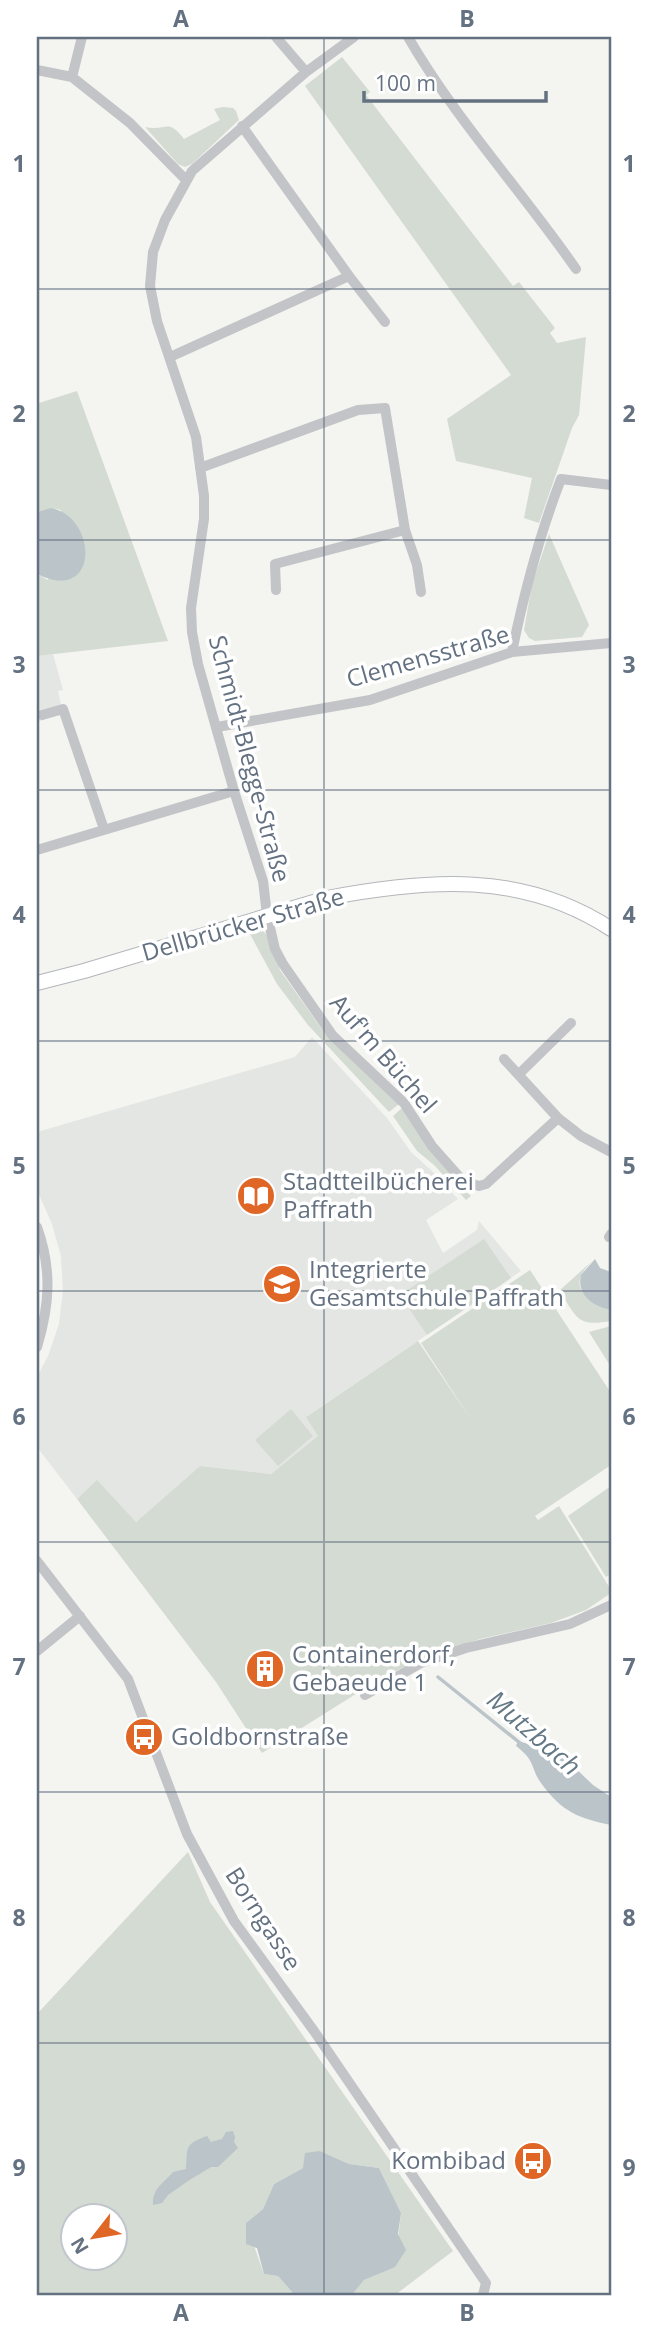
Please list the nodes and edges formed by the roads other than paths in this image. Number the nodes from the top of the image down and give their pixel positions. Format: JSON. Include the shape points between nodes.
{"nodes":[{"id":1,"x":82,"y":37,"type":"edge"},
{"id":2,"x":275,"y":37,"type":"edge"},
{"id":3,"x":354,"y":37,"type":"edge"},
{"id":4,"x":408,"y":37,"type":"edge"},
{"id":5,"x":37,"y":70,"type":"edge"},
{"id":6,"x":306,"y":72,"type":"junction"},
{"id":7,"x":72,"y":77,"type":"junction"},
{"id":8,"x":242,"y":126,"type":"junction"},
{"id":9,"x":186,"y":180,"type":"junction"},
{"id":10,"x":576,"y":269,"type":"dead end"},
{"id":11,"x":349,"y":276,"type":"junction"},
{"id":12,"x":385,"y":322,"type":"dead end"},
{"id":13,"x":170,"y":356,"type":"junction"},
{"id":14,"x":200,"y":468,"type":"junction"},
{"id":15,"x":611,"y":485,"type":"edge"},
{"id":16,"x":405,"y":530,"type":"junction"},
{"id":17,"x":276,"y":590,"type":"dead end"},
{"id":18,"x":421,"y":592,"type":"dead end"},
{"id":19,"x":611,"y":643,"type":"edge"},
{"id":20,"x":512,"y":652,"type":"junction"},
{"id":21,"x":42,"y":715,"type":"dead end"},
{"id":22,"x":217,"y":727,"type":"junction"},
{"id":23,"x":234,"y":790,"type":"junction"},
{"id":24,"x":104,"y":830,"type":"junction"},
{"id":25,"x":37,"y":850,"type":"edge"},
{"id":26,"x":267,"y":915,"type":"junction"},
{"id":27,"x":611,"y":929,"type":"edge"},
{"id":28,"x":37,"y":983,"type":"edge"},
{"id":29,"x":571,"y":1023,"type":"dead end"},
{"id":30,"x":504,"y":1059,"type":"dead end"},
{"id":31,"x":519,"y":1074,"type":"junction"},
{"id":32,"x":558,"y":1118,"type":"junction"},
{"id":33,"x":611,"y":1152,"type":"edge"},
{"id":34,"x":37,"y":1227,"type":"edge"},
{"id":35,"x":37,"y":1346,"type":"edge"},
{"id":36,"x":37,"y":1561,"type":"edge"},
{"id":37,"x":611,"y":1605,"type":"edge"},
{"id":38,"x":80,"y":1616,"type":"junction"},
{"id":39,"x":37,"y":1651,"type":"edge"},
{"id":40,"x":365,"y":1695,"type":"dead end"},
{"id":41,"x":482,"y":2295,"type":"edge"}],
"edges":[{"from":1,"to":7,"type":"street"},
{"from":2,"to":6,"type":"street"},
{"from":3,"to":6,"type":"street","name":"Schmidt-Blegge-Straße"},
{"from":4,"to":10,"type":"street"},
{"from":5,"to":7,"type":"street"},
{"from":6,"to":8,"type":"street","name":"Schmidt-Blegge-Straße"},
{"from":7,"to":9,"type":"street","via":[[130,123]]},
{"from":8,"to":9,"type":"street","name":"Schmidt-Blegge-Straße"},
{"from":8,"to":11,"type":"street"},
{"from":9,"to":13,"type":"street","name":"Schmidt-Blegge-Straße","via":[[153,252],[150,286]]},
{"from":11,"to":12,"type":"street"},
{"from":11,"to":13,"type":"street"},
{"from":13,"to":14,"type":"street","name":"Schmidt-Blegge-Straße","via":[[196,437]]},
{"from":14,"to":16,"type":"street","via":[[358,410],[385,408]]},
{"from":14,"to":22,"type":"street","name":"Schmidt-Blegge-Straße","via":[[204,519],[191,608],[192,632]]},
{"from":15,"to":20,"type":"street","via":[[561,479],[525,588]]},
{"from":16,"to":17,"type":"street","via":[[275,564]]},
{"from":16,"to":18,"type":"street"},
{"from":19,"to":20,"type":"street","name":"Clemensstraße"},
{"from":20,"to":22,"type":"street","name":"Clemensstraße","via":[[370,700]]},
{"from":21,"to":24,"type":"street","via":[[63,709]]},
{"from":22,"to":23,"type":"street","name":"Schmidt-Blegge-Straße"},
{"from":23,"to":24,"type":"street"},
{"from":23,"to":26,"type":"street","name":"Schmidt-Blegge-Straße","via":[[263,881]]},
{"from":24,"to":25,"type":"street"},
{"from":26,"to":27,"type":"main road","name":"Dellbrücker Straße","via":[[363,891],[470,885],[540,894]]},
{"from":26,"to":28,"type":"main road","name":"Dellbrücker Straße"},
{"from":26,"to":32,"type":"street","name":"Auf'm Büchel","via":[[275,949],[333,1036],[404,1103],[432,1146],[463,1181],[486,1184]]},
{"from":29,"to":31,"type":"street"},
{"from":30,"to":31,"type":"street"},
{"from":31,"to":32,"type":"street"},
{"from":32,"to":33,"type":"street"},
{"from":34,"to":35,"type":"street","via":[[47,1266],[48,1298]]},
{"from":36,"to":38,"type":"street","name":"Borngasse"},
{"from":37,"to":40,"type":"street","via":[[570,1624],[421,1663]]},
{"from":38,"to":39,"type":"street"},
{"from":38,"to":41,"type":"street","name":"Borngasse","via":[[128,1679],[187,1835],[234,1921],[486,2283]]}]}
